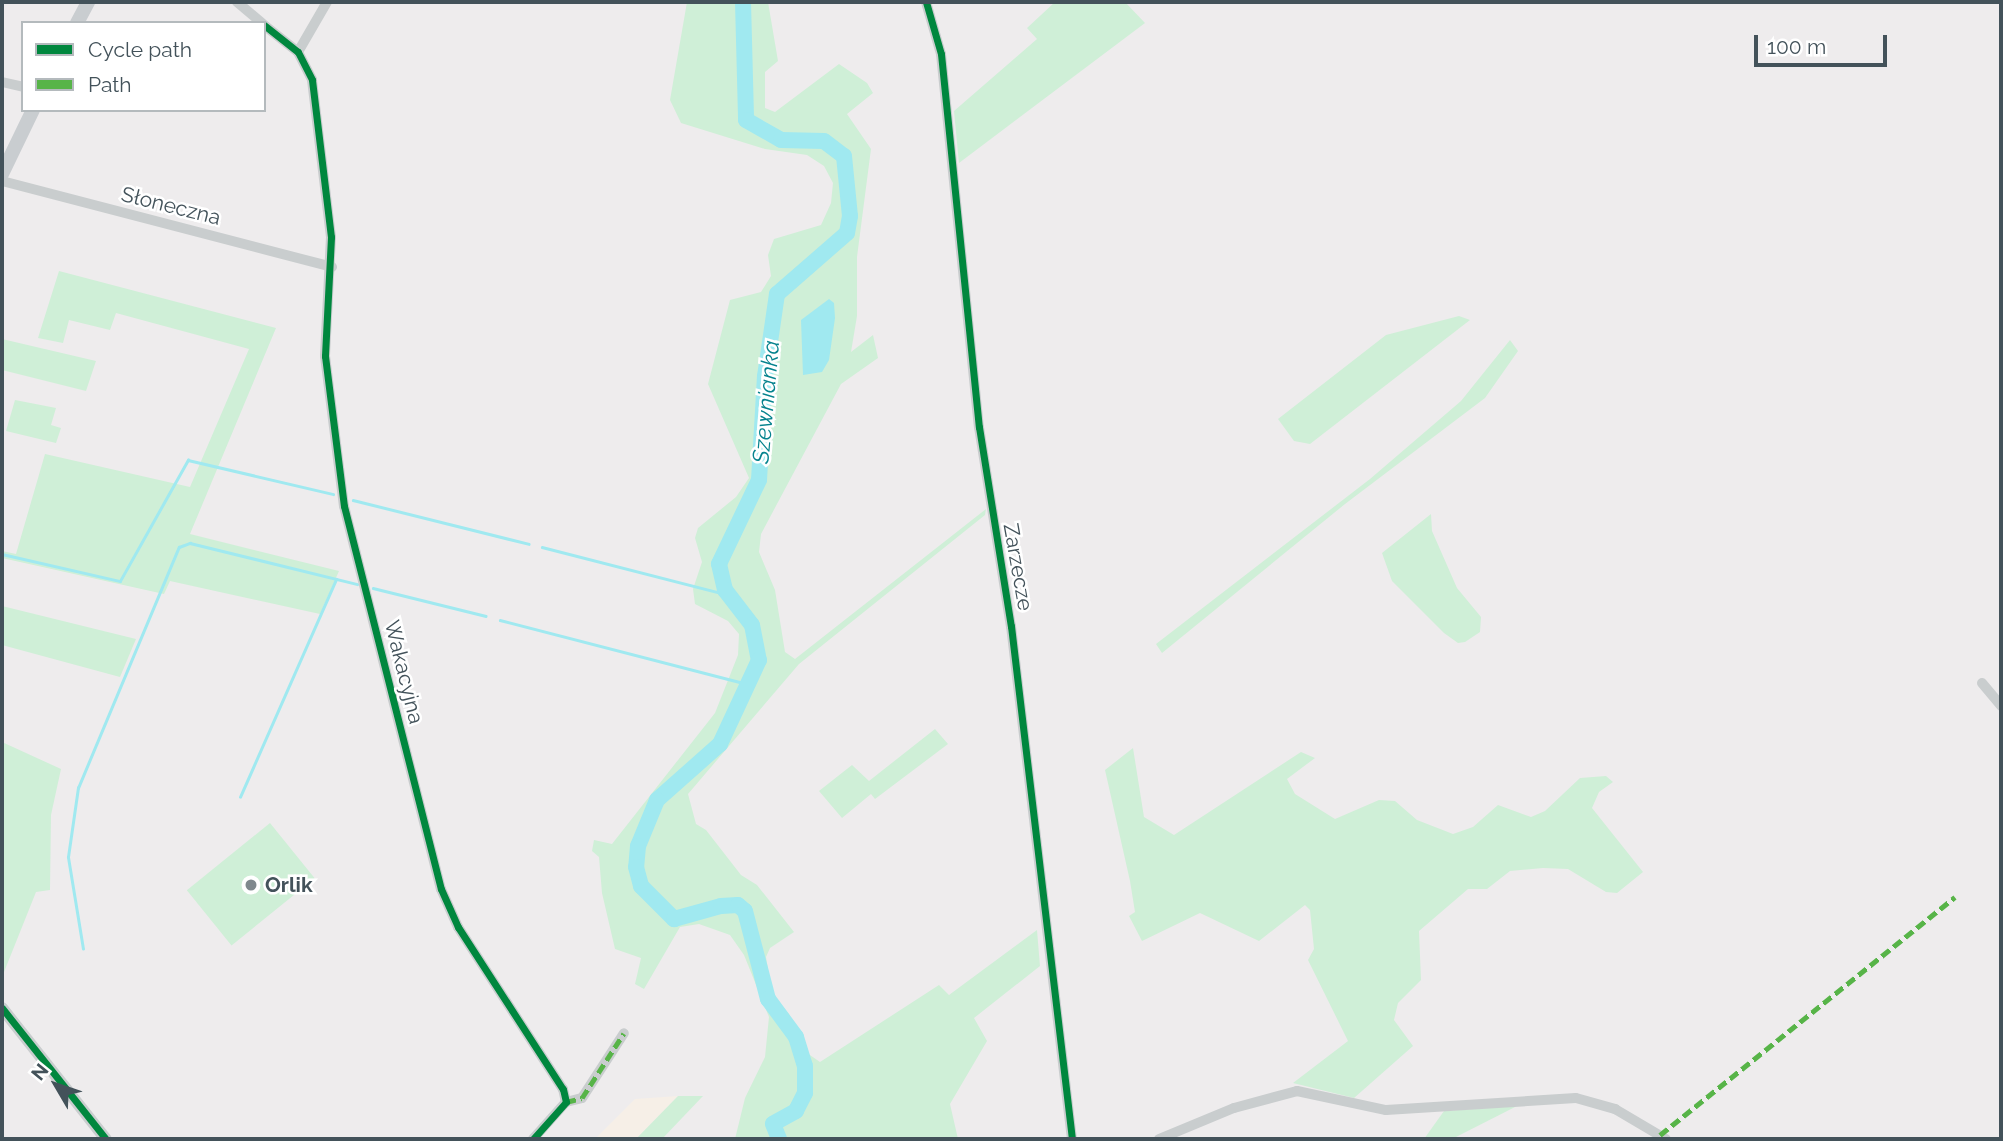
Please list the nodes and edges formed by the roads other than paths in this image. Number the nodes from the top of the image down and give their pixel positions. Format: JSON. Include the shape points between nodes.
{"nodes":[{"id":1,"x":88,"y":2,"type":"edge"},
{"id":2,"x":237,"y":2,"type":"edge"},
{"id":3,"x":327,"y":2,"type":"edge"},
{"id":4,"x":926,"y":2,"type":"edge"},
{"id":5,"x":78,"y":21,"type":"edge"},
{"id":6,"x":259,"y":21,"type":"edge"},
{"id":7,"x":266,"y":26,"type":"edge"},
{"id":8,"x":298,"y":52,"type":"junction"},
{"id":9,"x":2,"y":82,"type":"edge"},
{"id":10,"x":21,"y":87,"type":"edge"},
{"id":11,"x":32,"y":112,"type":"edge"},
{"id":12,"x":2,"y":174,"type":"edge"},
{"id":13,"x":2,"y":181,"type":"edge"},
{"id":14,"x":332,"y":267,"type":"junction"},
{"id":15,"x":1982,"y":683,"type":"dead end"},
{"id":16,"x":2001,"y":706,"type":"edge"},
{"id":17,"x":2,"y":1008,"type":"edge"},
{"id":18,"x":624,"y":1033,"type":"dead end"},
{"id":19,"x":566,"y":1102,"type":"junction"},
{"id":20,"x":106,"y":1139,"type":"edge"},
{"id":21,"x":533,"y":1139,"type":"edge"},
{"id":22,"x":1072,"y":1139,"type":"edge"},
{"id":23,"x":1159,"y":1139,"type":"edge"},
{"id":24,"x":1665,"y":1139,"type":"edge"}],
"edges":[{"from":1,"to":5,"type":"main road"},
{"from":2,"to":6,"type":"street"},
{"from":3,"to":8,"type":"street"},
{"from":4,"to":22,"type":"street","name":"Zarzecze","via":[[942,54],[979,426],[1014,642]]},
{"from":7,"to":8,"type":"street"},
{"from":8,"to":14,"type":"street","name":"Wakacyjna","via":[[312,80]]},
{"from":9,"to":10,"type":"street"},
{"from":11,"to":12,"type":"main road"},
{"from":13,"to":14,"type":"street","name":"Słoneczna"},
{"from":14,"to":19,"type":"street","name":"Wakacyjna","via":[[325,356],[344,506],[441,889],[458,927],[553,1069]]},
{"from":15,"to":16,"type":"street"},
{"from":17,"to":20,"type":"street"},
{"from":18,"to":19,"type":"street","via":[[582,1098]]},
{"from":19,"to":21,"type":"street"},
{"from":23,"to":24,"type":"street","via":[[1234,1108],[1297,1091],[1386,1110],[1576,1098],[1615,1109]]}]}
